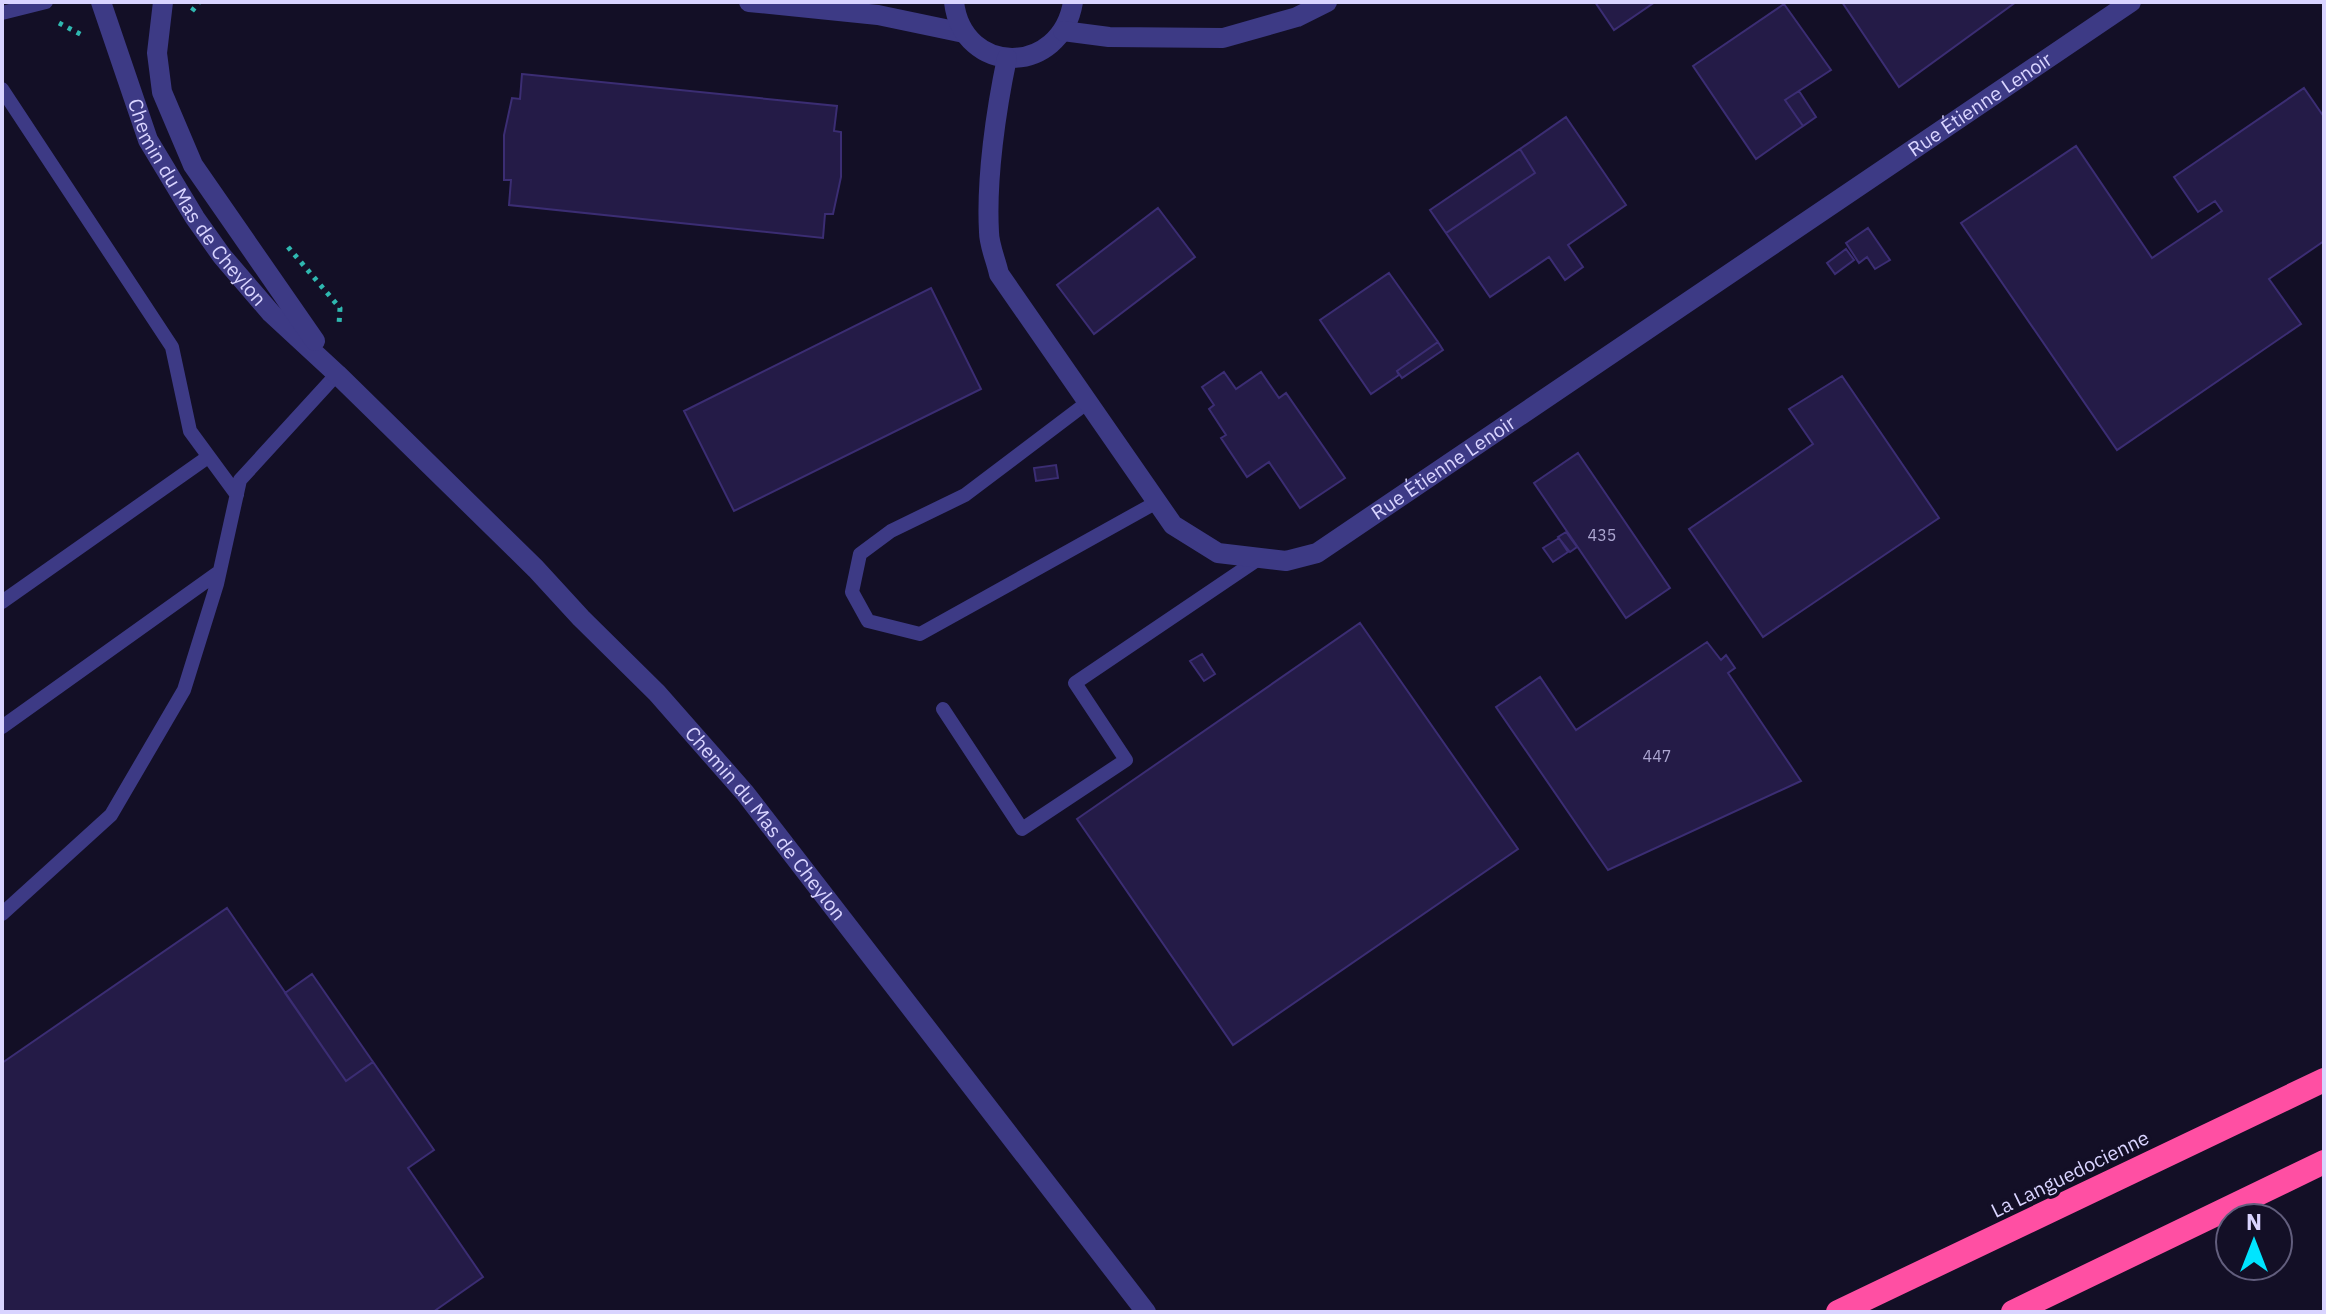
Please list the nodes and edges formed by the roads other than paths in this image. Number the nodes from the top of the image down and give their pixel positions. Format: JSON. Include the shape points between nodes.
{"nodes":[{"id":1,"x":46,"y":2,"type":"edge"},
{"id":2,"x":102,"y":2,"type":"edge"},
{"id":3,"x":163,"y":2,"type":"edge"},
{"id":4,"x":749,"y":2,"type":"edge"},
{"id":5,"x":954,"y":2,"type":"edge"},
{"id":6,"x":1073,"y":2,"type":"edge"},
{"id":7,"x":1327,"y":2,"type":"edge"},
{"id":8,"x":2131,"y":2,"type":"edge"},
{"id":9,"x":2,"y":13,"type":"edge"},
{"id":10,"x":1063,"y":31,"type":"junction"},
{"id":11,"x":964,"y":33,"type":"junction"},
{"id":12,"x":1007,"y":58,"type":"junction"},
{"id":13,"x":2,"y":89,"type":"edge"},
{"id":14,"x":337,"y":374,"type":"junction"},
{"id":15,"x":1088,"y":402,"type":"junction"},
{"id":16,"x":208,"y":457,"type":"junction"},
{"id":17,"x":237,"y":495,"type":"junction"},
{"id":18,"x":1157,"y":502,"type":"junction"},
{"id":19,"x":1260,"y":558,"type":"junction"},
{"id":20,"x":219,"y":572,"type":"junction"},
{"id":21,"x":2,"y":602,"type":"edge"},
{"id":22,"x":943,"y":709,"type":"dead end"},
{"id":23,"x":2,"y":727,"type":"edge"},
{"id":24,"x":2,"y":914,"type":"edge"},
{"id":25,"x":2324,"y":1080,"type":"edge"},
{"id":26,"x":2324,"y":1162,"type":"edge"},
{"id":27,"x":1146,"y":1312,"type":"edge"},
{"id":28,"x":1838,"y":1312,"type":"edge"},
{"id":29,"x":2013,"y":1312,"type":"edge"}],
"edges":[{"from":1,"to":9,"type":"lane"},
{"from":2,"to":14,"type":"street","name":"Chemin du Mas de Cheylon","via":[[148,140],[195,218],[271,313]]},
{"from":3,"to":14,"type":"street","name":"Chemin du Mas de Cheylon","via":[[157,53],[162,92],[193,165]]},
{"from":4,"to":11,"type":"street","via":[[878,15]]},
{"from":5,"to":11,"type":"street"},
{"from":6,"to":10,"type":"street"},
{"from":7,"to":10,"type":"street","via":[[1297,17],[1223,38]]},
{"from":8,"to":19,"type":"street","name":"Rue Étienne Lenoir","via":[[1317,553],[1286,561]]},
{"from":10,"to":12,"type":"street","via":[[1039,53]]},
{"from":11,"to":12,"type":"street","via":[[991,54]]},
{"from":12,"to":15,"type":"street","name":"Rue Étienne Lenoir","via":[[988,234],[999,274]]},
{"from":13,"to":16,"type":"lane","via":[[172,347],[190,431]]},
{"from":14,"to":17,"type":"lane","via":[[240,480]]},
{"from":14,"to":27,"type":"street","name":"Chemin du Mas de Cheylon","via":[[657,693],[745,793]]},
{"from":15,"to":18,"type":"street","name":"Rue Étienne Lenoir"},
{"from":15,"to":18,"type":"lane","via":[[965,495],[891,531],[860,554],[852,592],[868,621],[920,634]]},
{"from":16,"to":17,"type":"lane"},
{"from":16,"to":21,"type":"lane"},
{"from":17,"to":20,"type":"lane"},
{"from":18,"to":19,"type":"street","name":"Rue Étienne Lenoir","via":[[1173,525],[1218,553]]},
{"from":19,"to":22,"type":"lane","via":[[1075,683],[1126,760],[1022,829]]},
{"from":20,"to":23,"type":"lane"},
{"from":20,"to":24,"type":"lane","via":[[184,690],[111,815]]},
{"from":25,"to":28,"type":"highway","name":"La Languedocienne"},
{"from":26,"to":29,"type":"highway"}]}
